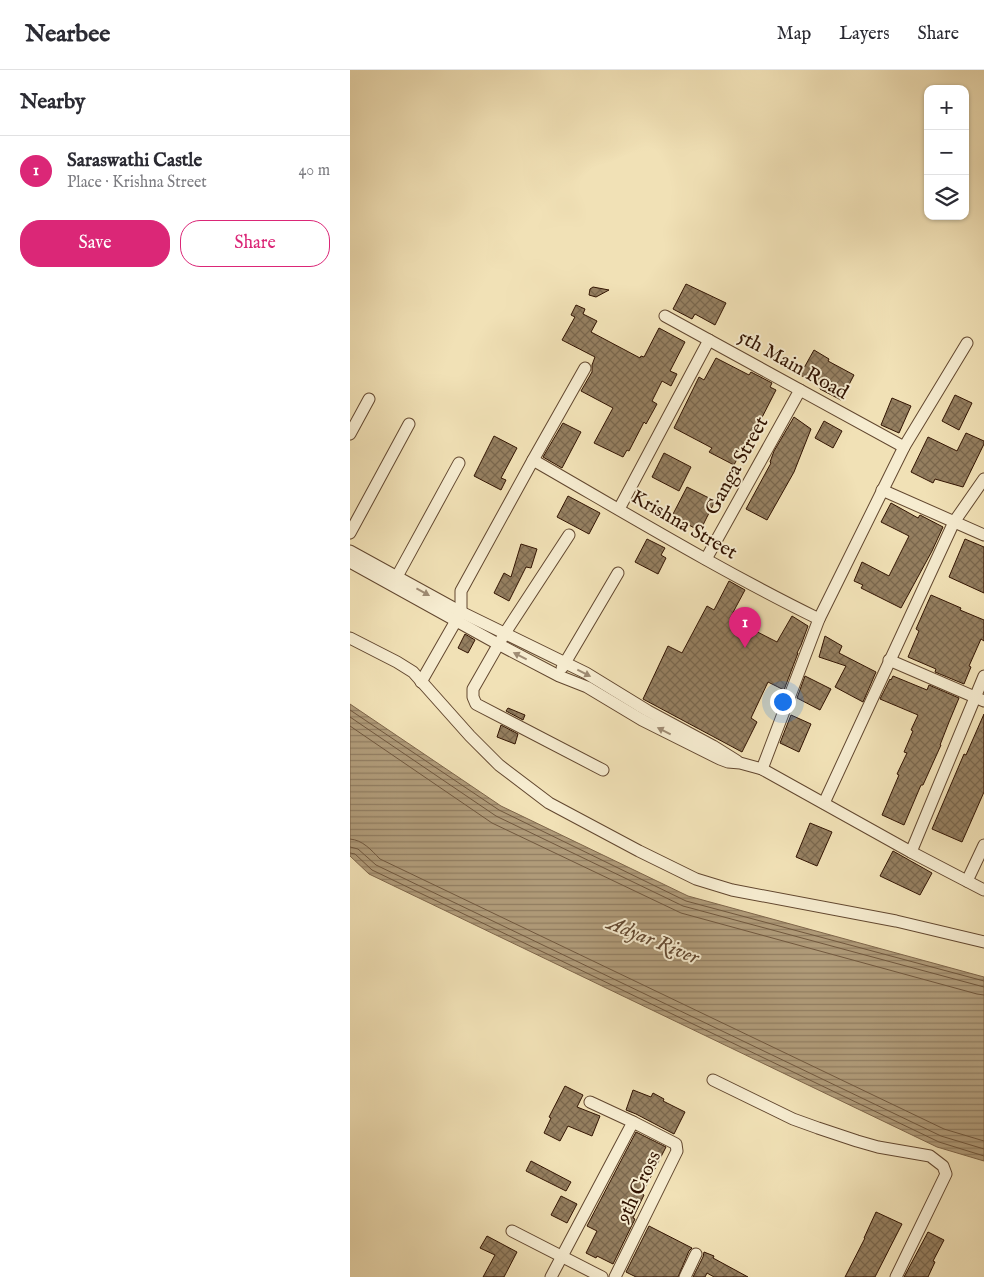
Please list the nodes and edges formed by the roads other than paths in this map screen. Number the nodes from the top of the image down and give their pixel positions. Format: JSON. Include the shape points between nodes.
{"nodes":[{"id":1,"x":665,"y":316,"type":"dead end"},
{"id":2,"x":709,"y":340,"type":"junction"},
{"id":3,"x":967,"y":343,"type":"dead end"},
{"id":4,"x":585,"y":368,"type":"dead end"},
{"id":5,"x":800,"y":390,"type":"junction"},
{"id":6,"x":369,"y":399,"type":"dead end"},
{"id":7,"x":409,"y":424,"type":"dead end"},
{"id":8,"x":350,"y":434,"type":"edge"},
{"id":9,"x":904,"y":447,"type":"junction"},
{"id":10,"x":533,"y":460,"type":"junction"},
{"id":11,"x":459,"y":463,"type":"dead end"},
{"id":12,"x":984,"y":479,"type":"edge"},
{"id":13,"x":882,"y":490,"type":"junction"},
{"id":14,"x":619,"y":509,"type":"junction"},
{"id":15,"x":954,"y":522,"type":"junction"},
{"id":16,"x":350,"y":533,"type":"edge"},
{"id":17,"x":568,"y":535,"type":"dead end"},
{"id":18,"x":984,"y":535,"type":"edge"},
{"id":19,"x":350,"y":551,"type":"edge"},
{"id":20,"x":706,"y":559,"type":"junction"},
{"id":21,"x":350,"y":562,"type":"edge"},
{"id":22,"x":618,"y":572,"type":"dead end"},
{"id":23,"x":394,"y":582,"type":"junction"},
{"id":24,"x":459,"y":617,"type":"junction"},
{"id":25,"x":819,"y":619,"type":"junction"},
{"id":26,"x":505,"y":633,"type":"junction"},
{"id":27,"x":350,"y":638,"type":"edge"},
{"id":28,"x":498,"y":644,"type":"junction"},
{"id":29,"x":890,"y":660,"type":"junction"},
{"id":30,"x":564,"y":663,"type":"junction"},
{"id":31,"x":559,"y":676,"type":"junction"},
{"id":32,"x":984,"y":676,"type":"edge"},
{"id":33,"x":421,"y":682,"type":"junction"},
{"id":34,"x":980,"y":699,"type":"edge"},
{"id":35,"x":645,"y":716,"type":"junction"},
{"id":36,"x":602,"y":770,"type":"dead end"},
{"id":37,"x":762,"y":770,"type":"junction"},
{"id":38,"x":824,"y":803,"type":"junction"},
{"id":39,"x":984,"y":845,"type":"edge"},
{"id":40,"x":911,"y":852,"type":"junction"},
{"id":41,"x":967,"y":881,"type":"junction"},
{"id":42,"x":984,"y":890,"type":"edge"},
{"id":43,"x":984,"y":942,"type":"edge"},
{"id":44,"x":713,"y":1080,"type":"dead end"},
{"id":45,"x":590,"y":1102,"type":"dead end"},
{"id":46,"x":633,"y":1122,"type":"junction"},
{"id":47,"x":512,"y":1231,"type":"dead end"},
{"id":48,"x":696,"y":1254,"type":"dead end"},
{"id":49,"x":562,"y":1257,"type":"junction"},
{"id":50,"x":551,"y":1277,"type":"edge"},
{"id":51,"x":602,"y":1277,"type":"edge"},
{"id":52,"x":615,"y":1277,"type":"edge"},
{"id":53,"x":685,"y":1277,"type":"edge"},
{"id":54,"x":896,"y":1277,"type":"edge"}],
"edges":[{"from":1,"to":2,"type":"street","name":"5th Main Road"},
{"from":2,"to":5,"type":"street","name":"5th Main Road"},
{"from":2,"to":14,"type":"street"},
{"from":3,"to":9,"type":"street"},
{"from":4,"to":10,"type":"street"},
{"from":5,"to":9,"type":"street","name":"5th Main Road"},
{"from":5,"to":20,"type":"street","name":"Ganga Street"},
{"from":6,"to":8,"type":"street"},
{"from":7,"to":16,"type":"street"},
{"from":9,"to":13,"type":"street"},
{"from":10,"to":14,"type":"street","name":"Krishna Street"},
{"from":10,"to":24,"type":"street","via":[[462,591]]},
{"from":11,"to":23,"type":"street"},
{"from":12,"to":15,"type":"street"},
{"from":13,"to":15,"type":"street"},
{"from":13,"to":25,"type":"street"},
{"from":14,"to":20,"type":"street","name":"Krishna Street"},
{"from":15,"to":18,"type":"street"},
{"from":15,"to":29,"type":"street"},
{"from":17,"to":26,"type":"street"},
{"from":19,"to":23,"type":"street"},
{"from":20,"to":25,"type":"street","name":"Krishna Street"},
{"from":21,"to":23,"type":"street"},
{"from":22,"to":30,"type":"street"},
{"from":23,"to":24,"type":"street"},
{"from":24,"to":26,"type":"street"},
{"from":24,"to":28,"type":"street"},
{"from":24,"to":33,"type":"street"},
{"from":25,"to":37,"type":"street"},
{"from":26,"to":28,"type":"street"},
{"from":26,"to":30,"type":"street"},
{"from":27,"to":33,"type":"street","via":[[397,662],[413,672]]},
{"from":31,"to":28,"type":"street","one_way":true},
{"from":28,"to":36,"type":"street","via":[[473,689],[476,704]]},
{"from":29,"to":34,"type":"street"},
{"from":29,"to":38,"type":"street"},
{"from":30,"to":31,"type":"street"},
{"from":30,"to":35,"type":"street","one_way":true,"via":[[601,682]]},
{"from":31,"to":35,"type":"street"},
{"from":32,"to":34,"type":"street"},
{"from":33,"to":43,"type":"street","via":[[499,764],[550,803],[696,879],[732,890],[896,921]]},
{"from":34,"to":40,"type":"street"},
{"from":35,"to":37,"type":"street","via":[[720,759]]},
{"from":37,"to":38,"type":"street"},
{"from":38,"to":40,"type":"street"},
{"from":39,"to":41,"type":"street"},
{"from":40,"to":41,"type":"street"},
{"from":41,"to":42,"type":"street"},
{"from":44,"to":54,"type":"street","via":[[793,1119],[878,1147],[930,1156],[943,1166],[946,1174]]},
{"from":45,"to":46,"type":"street","name":"9th Cross"},
{"from":46,"to":49,"type":"street"},
{"from":46,"to":52,"type":"street","name":"9th Cross","via":[[676,1144],[678,1151]]},
{"from":47,"to":49,"type":"street"},
{"from":48,"to":53,"type":"street"},
{"from":49,"to":50,"type":"street"},
{"from":49,"to":51,"type":"street"}]}
